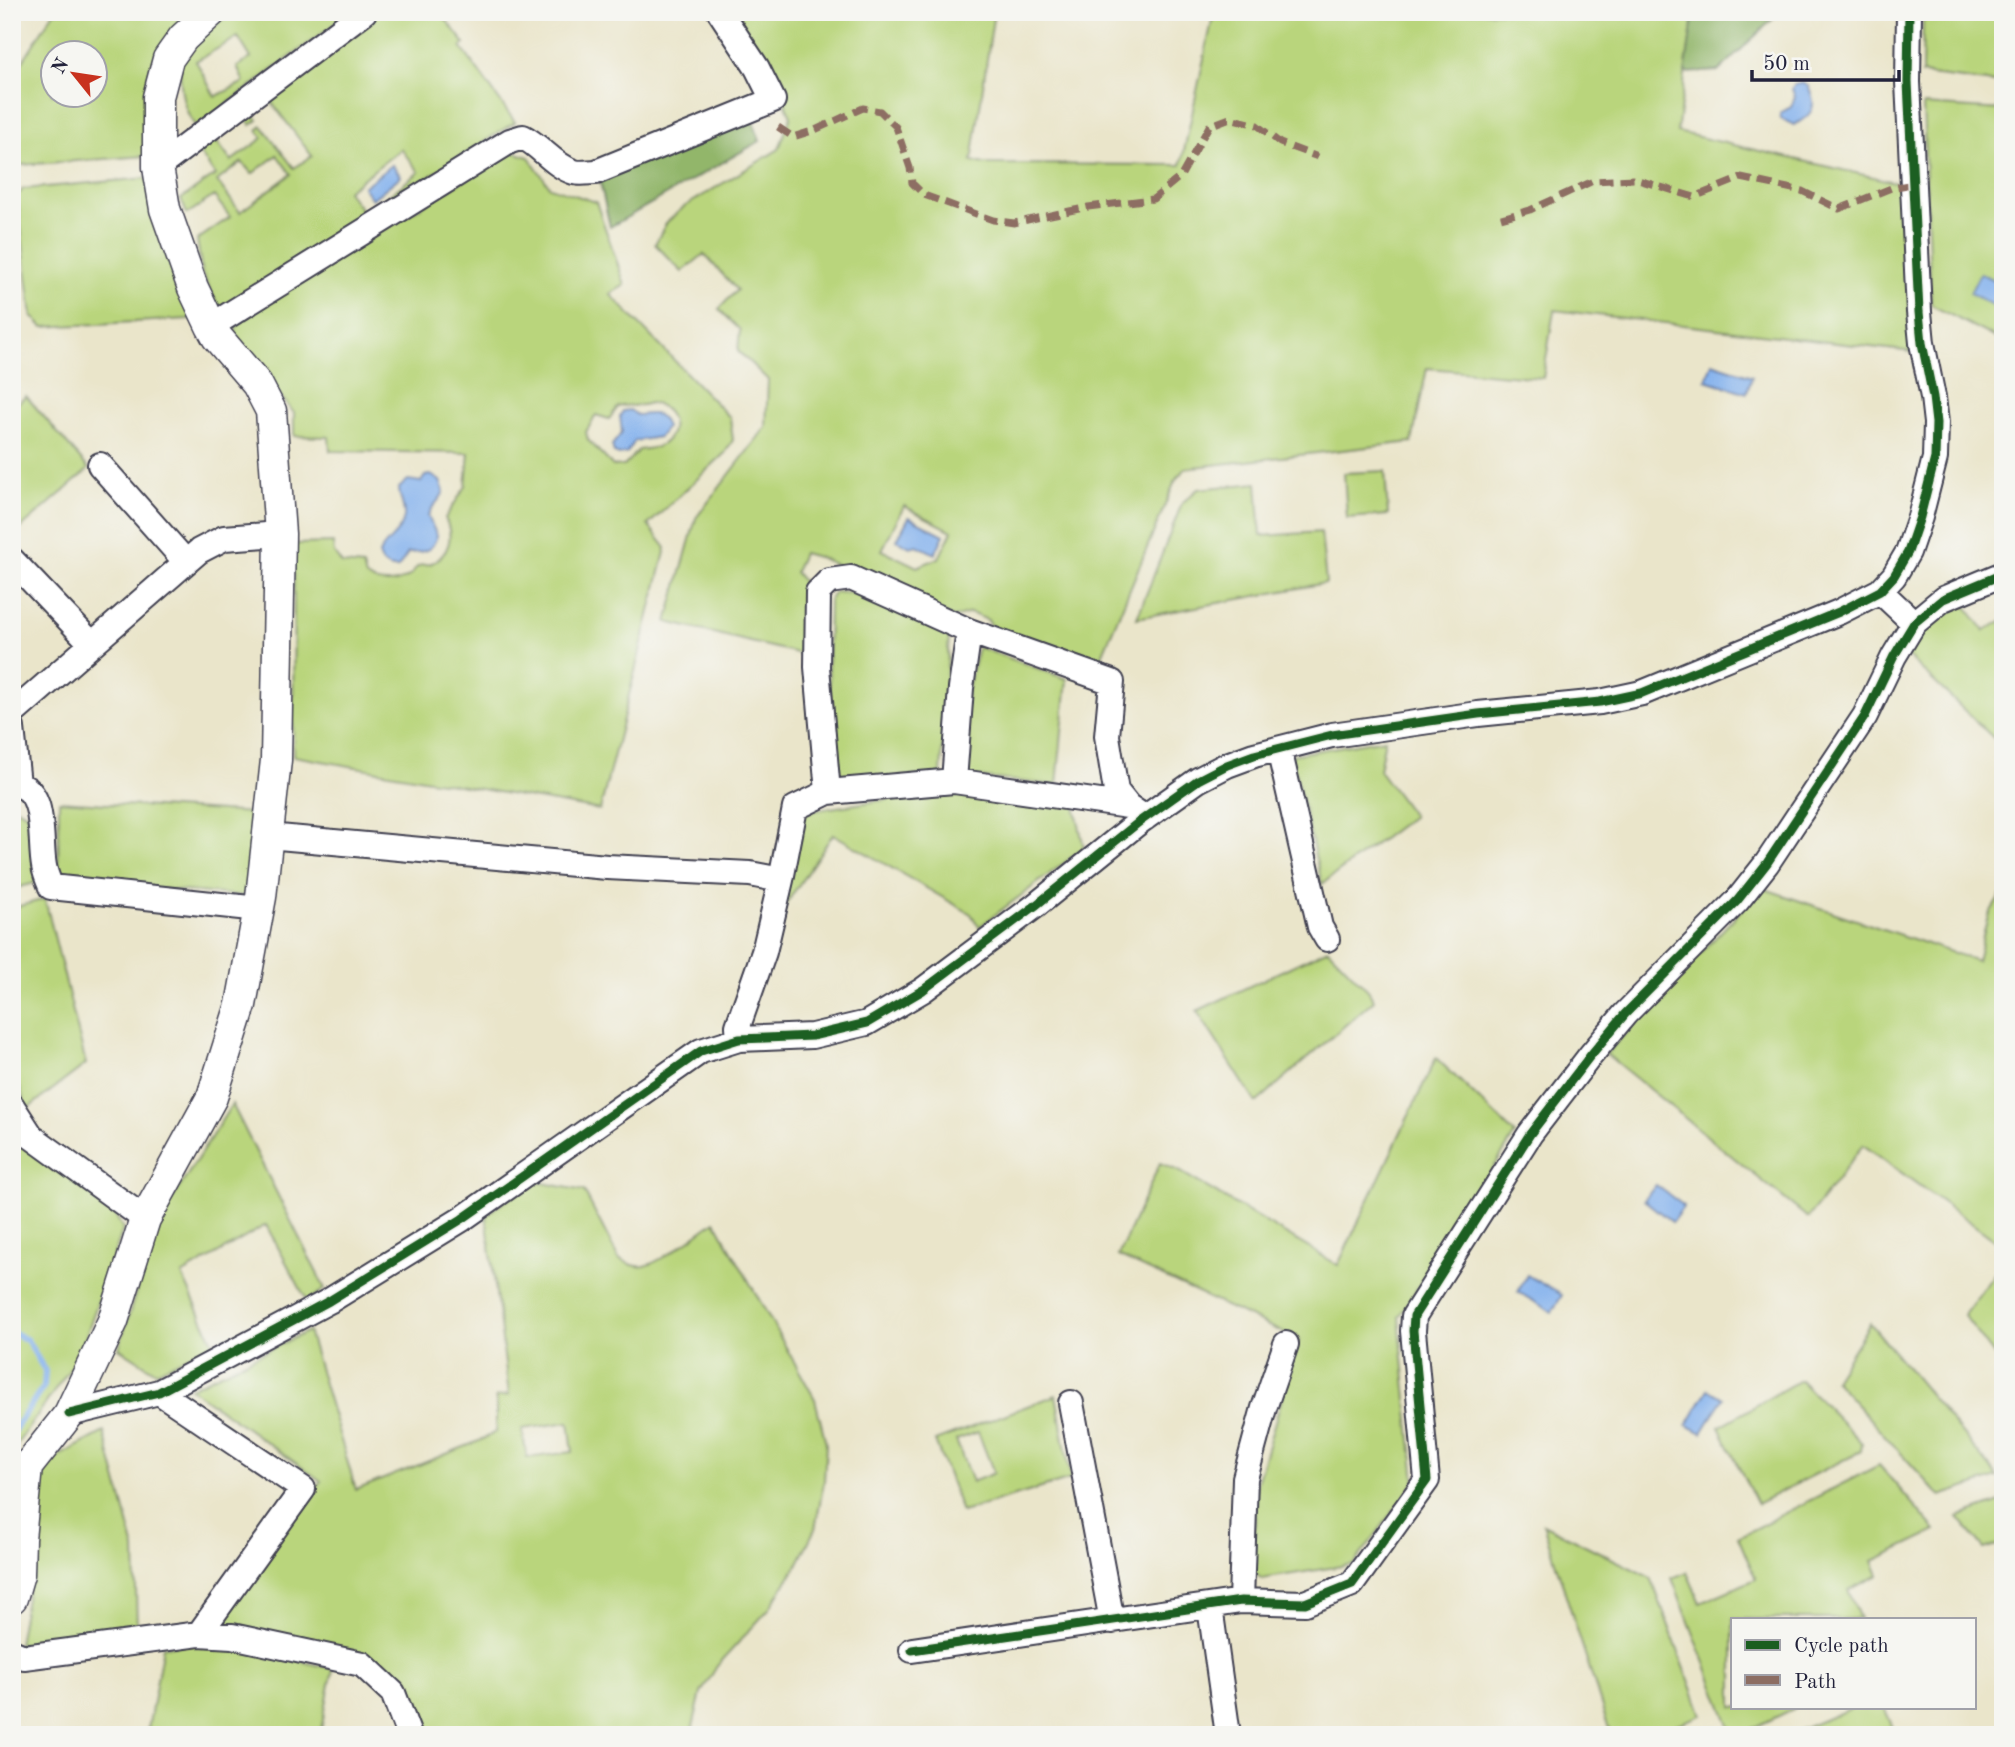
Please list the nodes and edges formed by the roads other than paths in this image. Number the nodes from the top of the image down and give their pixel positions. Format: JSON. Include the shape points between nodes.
{"nodes":[{"id":1,"x":211,"y":12,"type":"edge"},
{"id":2,"x":364,"y":12,"type":"edge"},
{"id":3,"x":720,"y":12,"type":"edge"},
{"id":4,"x":1909,"y":12,"type":"edge"},
{"id":5,"x":158,"y":167,"type":"junction"},
{"id":6,"x":211,"y":326,"type":"junction"},
{"id":7,"x":100,"y":466,"type":"dead end"},
{"id":8,"x":280,"y":534,"type":"junction"},
{"id":9,"x":12,"y":560,"type":"edge"},
{"id":10,"x":186,"y":562,"type":"junction"},
{"id":11,"x":2003,"y":574,"type":"edge"},
{"id":12,"x":1880,"y":591,"type":"junction"},
{"id":13,"x":1914,"y":623,"type":"junction"},
{"id":14,"x":969,"y":631,"type":"junction"},
{"id":15,"x":92,"y":644,"type":"junction"},
{"id":16,"x":12,"y":714,"type":"edge"},
{"id":17,"x":12,"y":727,"type":"edge"},
{"id":18,"x":1279,"y":749,"type":"junction"},
{"id":19,"x":954,"y":781,"type":"junction"},
{"id":20,"x":15,"y":784,"type":"edge"},
{"id":21,"x":828,"y":792,"type":"junction"},
{"id":22,"x":1137,"y":812,"type":"junction"},
{"id":23,"x":268,"y":836,"type":"junction"},
{"id":24,"x":781,"y":880,"type":"junction"},
{"id":25,"x":259,"y":909,"type":"junction"},
{"id":26,"x":1327,"y":939,"type":"dead end"},
{"id":27,"x":738,"y":1039,"type":"junction"},
{"id":28,"x":12,"y":1107,"type":"edge"},
{"id":29,"x":145,"y":1219,"type":"junction"},
{"id":30,"x":1286,"y":1344,"type":"dead end"},
{"id":31,"x":159,"y":1392,"type":"junction"},
{"id":32,"x":1071,"y":1403,"type":"dead end"},
{"id":33,"x":69,"y":1414,"type":"junction"},
{"id":34,"x":12,"y":1598,"type":"edge"},
{"id":35,"x":1241,"y":1601,"type":"junction"},
{"id":36,"x":1210,"y":1607,"type":"junction"},
{"id":37,"x":1112,"y":1621,"type":"junction"},
{"id":38,"x":199,"y":1634,"type":"junction"},
{"id":39,"x":912,"y":1650,"type":"dead end"},
{"id":40,"x":12,"y":1652,"type":"edge"},
{"id":41,"x":409,"y":1735,"type":"edge"},
{"id":42,"x":1228,"y":1735,"type":"edge"}],
"edges":[{"from":1,"to":5,"type":"street","via":[[183,38],[168,60],[158,97]]},
{"from":2,"to":5,"type":"street"},
{"from":3,"to":6,"type":"street","via":[[773,100],[596,172],[575,173],[523,137],[510,141]]},
{"from":4,"to":12,"type":"street","via":[[1919,312],[1934,397],[1935,458],[1908,552]]},
{"from":5,"to":6,"type":"street","via":[[164,209]]},
{"from":6,"to":8,"type":"street","via":[[257,384],[271,411]]},
{"from":7,"to":10,"type":"street"},
{"from":8,"to":10,"type":"street","via":[[224,538]]},
{"from":8,"to":23,"type":"street","via":[[276,760]]},
{"from":9,"to":15,"type":"street"},
{"from":10,"to":15,"type":"street"},
{"from":11,"to":13,"type":"street","via":[[1943,599]]},
{"from":12,"to":13,"type":"street"},
{"from":12,"to":18,"type":"street","via":[[1642,693],[1332,735]]},
{"from":13,"to":35,"type":"street","via":[[1865,716],[1767,863],[1737,901],[1625,1014],[1590,1056],[1530,1134],[1414,1316],[1427,1480],[1352,1584],[1305,1603]]},
{"from":14,"to":19,"type":"street"},
{"from":14,"to":21,"type":"street","via":[[851,578],[829,581],[818,592],[817,667]]},
{"from":14,"to":22,"type":"street","via":[[1112,682],[1107,736],[1116,791]]},
{"from":15,"to":16,"type":"street"},
{"from":17,"to":20,"type":"street"},
{"from":18,"to":22,"type":"street","via":[[1227,765]]},
{"from":18,"to":26,"type":"street","via":[[1320,927]]},
{"from":19,"to":21,"type":"street"},
{"from":19,"to":22,"type":"street"},
{"from":20,"to":25,"type":"street","via":[[30,791],[37,802],[44,867],[51,887]]},
{"from":21,"to":24,"type":"street","via":[[795,808]]},
{"from":22,"to":27,"type":"street","via":[[966,958],[867,1023],[811,1036]]},
{"from":23,"to":24,"type":"street","via":[[607,867],[750,873]]},
{"from":23,"to":25,"type":"street"},
{"from":24,"to":27,"type":"street"},
{"from":25,"to":29,"type":"street","via":[[241,1005],[212,1097]]},
{"from":27,"to":31,"type":"street","via":[[701,1051],[388,1266]]},
{"from":28,"to":29,"type":"street","via":[[32,1137]]},
{"from":29,"to":33,"type":"street","via":[[113,1321]]},
{"from":30,"to":35,"type":"street","via":[[1245,1478]]},
{"from":31,"to":33,"type":"street"},
{"from":31,"to":38,"type":"street","via":[[303,1489]]},
{"from":32,"to":37,"type":"street"},
{"from":33,"to":34,"type":"street","via":[[27,1467],[19,1574]]},
{"from":35,"to":36,"type":"street"},
{"from":36,"to":37,"type":"street"},
{"from":36,"to":42,"type":"street"},
{"from":37,"to":39,"type":"street"},
{"from":38,"to":40,"type":"street","via":[[24,1657]]},
{"from":38,"to":41,"type":"street","via":[[232,1636],[362,1664],[393,1693]]}]}
